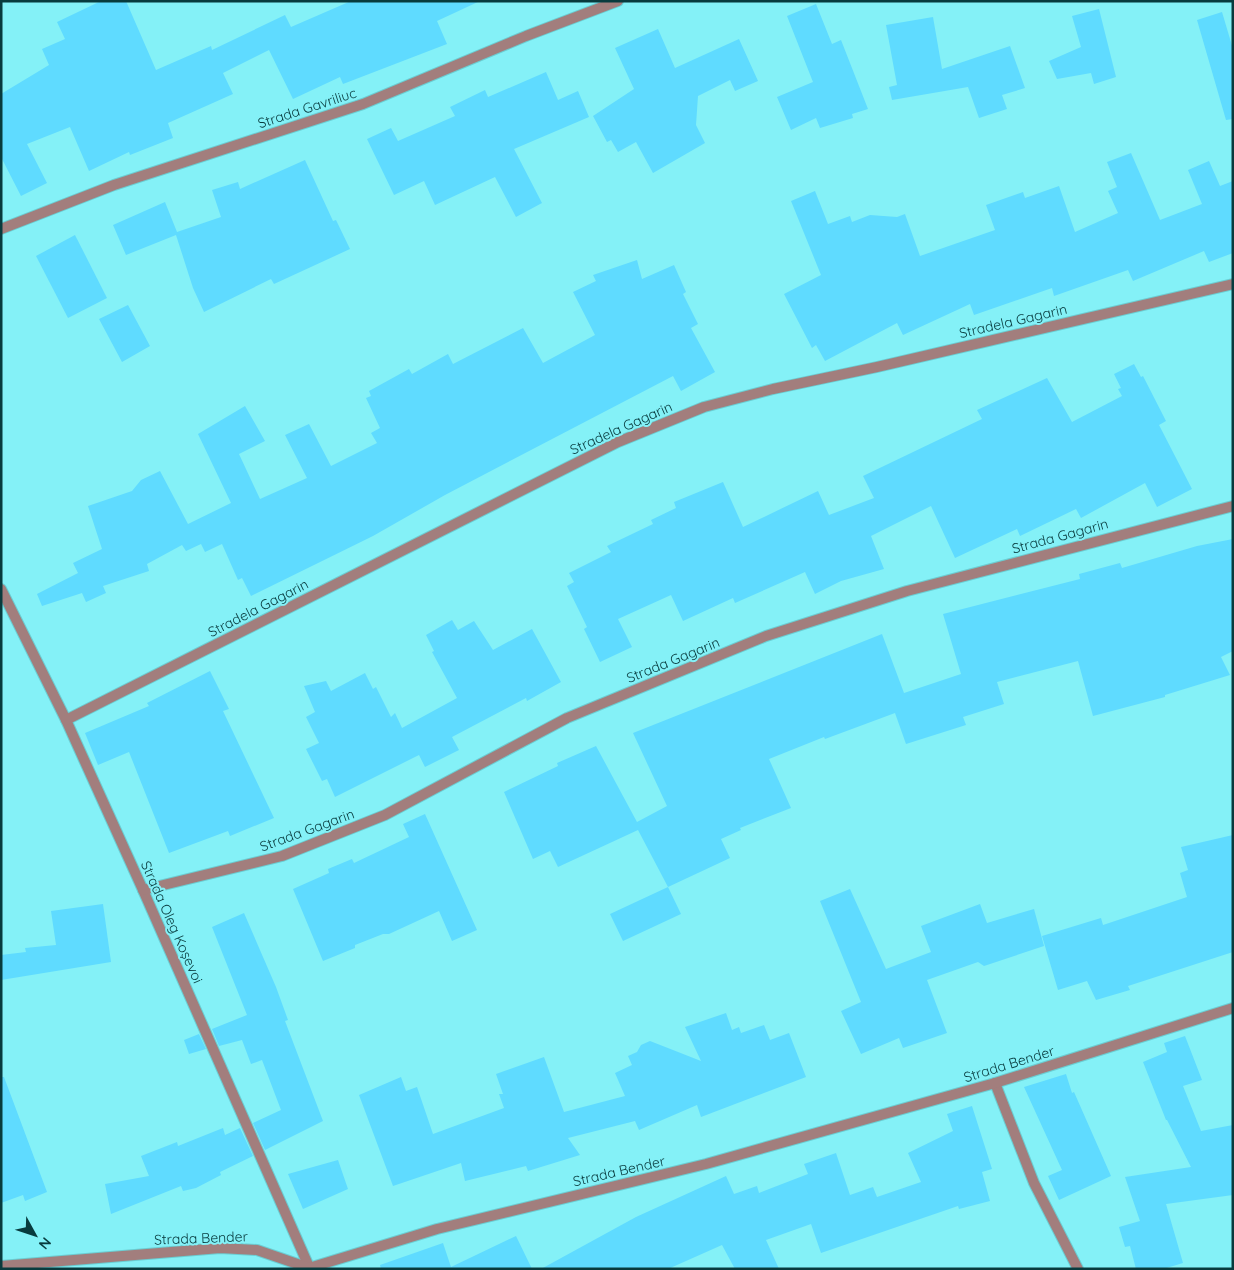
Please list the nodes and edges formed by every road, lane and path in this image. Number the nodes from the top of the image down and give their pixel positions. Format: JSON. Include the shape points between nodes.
{"nodes":[{"id":1,"x":618,"y":1,"type":"edge"},
{"id":2,"x":1,"y":228,"type":"edge"},
{"id":3,"x":1233,"y":284,"type":"edge"},
{"id":4,"x":1233,"y":506,"type":"edge"},
{"id":5,"x":1,"y":589,"type":"edge"},
{"id":6,"x":66,"y":720,"type":"junction"},
{"id":7,"x":143,"y":890,"type":"junction"},
{"id":8,"x":1233,"y":1008,"type":"edge"},
{"id":9,"x":995,"y":1083,"type":"junction"},
{"id":10,"x":1,"y":1266,"type":"edge"},
{"id":11,"x":309,"y":1268,"type":"edge"},
{"id":12,"x":1078,"y":1269,"type":"edge"}],
"edges":[{"from":1,"to":2,"type":"street","name":"Strada Gavriliuc","via":[[362,104],[114,185]]},
{"from":3,"to":6,"type":"street","name":"Stradela Gagarin","via":[[773,389],[662,422]]},
{"from":4,"to":7,"type":"street","name":"Strada Gagarin","via":[[943,581],[766,636],[567,718],[385,815],[282,856]]},
{"from":5,"to":6,"type":"street","name":"Strada Oleg Koşevoi"},
{"from":6,"to":7,"type":"street","name":"Strada Oleg Koşevoi"},
{"from":7,"to":11,"type":"street","name":"Strada Oleg Koşevoi"},
{"from":8,"to":9,"type":"street","name":"Strada Bender"},
{"from":9,"to":11,"type":"street","name":"Strada Bender","via":[[706,1164],[437,1229]]},
{"from":9,"to":12,"type":"street","via":[[1034,1183]]},
{"from":10,"to":11,"type":"street","name":"Strada Bender","via":[[220,1248],[257,1250]]}]}
